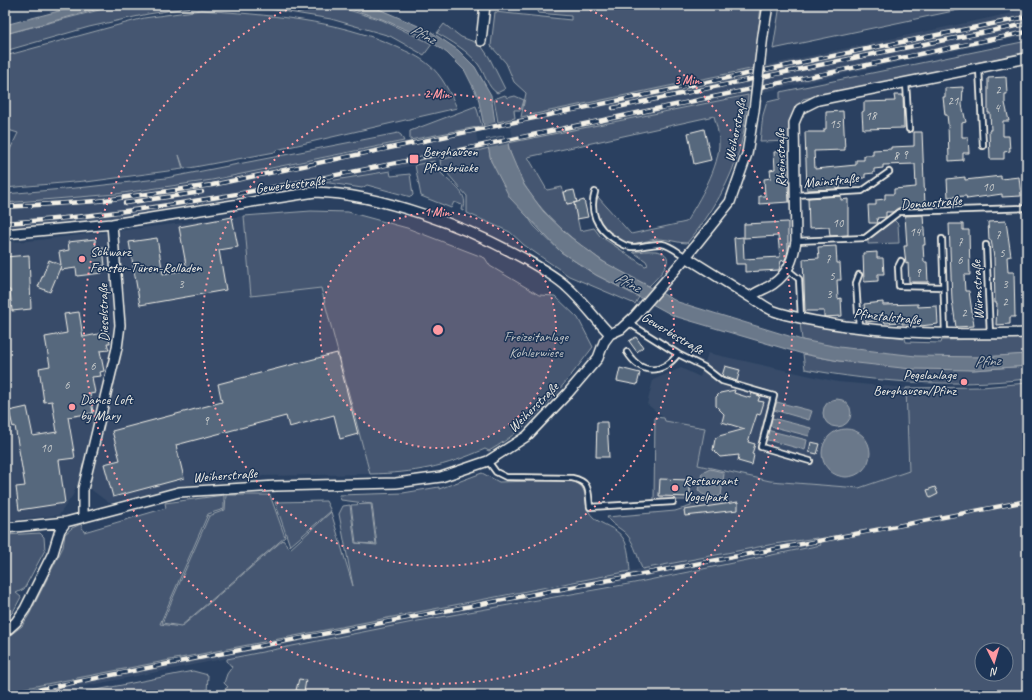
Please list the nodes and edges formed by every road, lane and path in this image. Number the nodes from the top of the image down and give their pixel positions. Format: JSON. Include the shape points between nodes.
{"nodes":[{"id":1,"x":485,"y":5,"type":"edge"},
{"id":2,"x":768,"y":5,"type":"edge"},
{"id":3,"x":481,"y":41,"type":"dead end"},
{"id":4,"x":1027,"y":58,"type":"edge"},
{"id":5,"x":980,"y":68,"type":"junction"},
{"id":6,"x":906,"y":83,"type":"junction"},
{"id":7,"x":909,"y":130,"type":"dead end"},
{"id":8,"x":984,"y":146,"type":"dead end"},
{"id":9,"x":889,"y":172,"type":"dead end"},
{"id":10,"x":595,"y":192,"type":"dead end"},
{"id":11,"x":795,"y":195,"type":"junction"},
{"id":12,"x":1027,"y":208,"type":"edge"},
{"id":13,"x":112,"y":224,"type":"junction"},
{"id":14,"x":5,"y":234,"type":"edge"},
{"id":15,"x":942,"y":239,"type":"dead end"},
{"id":16,"x":796,"y":241,"type":"junction"},
{"id":17,"x":986,"y":245,"type":"dead end"},
{"id":18,"x":686,"y":257,"type":"junction"},
{"id":19,"x":901,"y":261,"type":"dead end"},
{"id":20,"x":788,"y":270,"type":"junction"},
{"id":21,"x":859,"y":275,"type":"dead end"},
{"id":22,"x":944,"y":287,"type":"junction"},
{"id":23,"x":750,"y":297,"type":"junction"},
{"id":24,"x":801,"y":318,"type":"junction"},
{"id":25,"x":632,"y":319,"type":"junction"},
{"id":26,"x":858,"y":327,"type":"junction"},
{"id":27,"x":1027,"y":333,"type":"edge"},
{"id":28,"x":610,"y":334,"type":"junction"},
{"id":29,"x":945,"y":334,"type":"junction"},
{"id":30,"x":990,"y":334,"type":"junction"},
{"id":31,"x":627,"y":352,"type":"dead end"},
{"id":32,"x":678,"y":354,"type":"junction"},
{"id":33,"x":488,"y":461,"type":"junction"},
{"id":34,"x":810,"y":461,"type":"dead end"},
{"id":35,"x":673,"y":502,"type":"dead end"},
{"id":36,"x":83,"y":517,"type":"junction"},
{"id":37,"x":66,"y":522,"type":"junction"},
{"id":38,"x":5,"y":528,"type":"edge"},
{"id":39,"x":5,"y":632,"type":"edge"}],
"edges":[{"from":1,"to":3,"type":"street"},
{"from":2,"to":18,"type":"street","name":"Weiherstraße","bridge":true,"via":[[747,154],[730,202]]},
{"from":4,"to":5,"type":"street","name":"Rheinstraße"},
{"from":5,"to":6,"type":"street","name":"Rheinstraße"},
{"from":5,"to":8,"type":"lane"},
{"from":6,"to":7,"type":"lane"},
{"from":6,"to":11,"type":"street","name":"Rheinstraße","via":[[818,100],[800,109],[794,123]]},
{"from":9,"to":11,"type":"lane","name":"Mainstraße","via":[[862,191]]},
{"from":10,"to":18,"type":"lane","via":[[592,201],[595,218],[603,231],[612,238],[631,247],[662,244]]},
{"from":11,"to":16,"type":"street","name":"Rheinstraße"},
{"from":12,"to":16,"type":"lane","name":"Donaustraße","via":[[899,212],[864,238]]},
{"from":13,"to":14,"type":"street","name":"Gewerbestraße"},
{"from":13,"to":28,"type":"street","name":"Gewerbestraße","via":[[315,192],[337,193],[372,200],[472,232],[540,268],[567,286]]},
{"from":13,"to":36,"type":"street","name":"Dieselstraße","via":[[119,332],[83,489]]},
{"from":15,"to":22,"type":"lane"},
{"from":16,"to":20,"type":"street","name":"Rheinstraße","via":[[794,257]]},
{"from":17,"to":30,"type":"lane","name":"Würmstraße"},
{"from":18,"to":23,"type":"street"},
{"from":18,"to":25,"type":"street","name":"Weiherstraße"},
{"from":19,"to":22,"type":"lane","via":[[898,267],[899,286]]},
{"from":20,"to":23,"type":"street","name":"Rheinstraße","via":[[772,285]]},
{"from":20,"to":24,"type":"lane","via":[[799,279]]},
{"from":21,"to":26,"type":"lane","via":[[856,284]]},
{"from":22,"to":29,"type":"lane"},
{"from":23,"to":24,"type":"street","name":"Pfinztalstraße","via":[[773,310]]},
{"from":24,"to":26,"type":"street","name":"Pfinztalstraße"},
{"from":25,"to":28,"type":"street","name":"Weiherstraße","via":[[621,329]]},
{"from":25,"to":32,"type":"lane","name":"Gewerbestraße"},
{"from":26,"to":29,"type":"street","name":"Pfinztalstraße","via":[[905,333]]},
{"from":27,"to":30,"type":"street","name":"Pfinztalstraße"},
{"from":28,"to":33,"type":"street","name":"Weiherstraße","via":[[598,358],[538,424],[514,445]]},
{"from":29,"to":30,"type":"street","name":"Pfinztalstraße"},
{"from":31,"to":32,"type":"lane","via":[[638,366],[652,370],[667,366]]},
{"from":32,"to":34,"type":"lane","name":"Gewerbestraße","via":[[704,367],[722,382],[774,396],[761,447]]},
{"from":33,"to":35,"type":"lane","via":[[496,472],[506,477],[580,480],[587,487],[590,507]]},
{"from":33,"to":36,"type":"street","name":"Weiherstraße","via":[[440,477],[396,483],[179,492]]},
{"from":36,"to":37,"type":"street","name":"Weiherstraße"},
{"from":37,"to":38,"type":"street","name":"Weiherstraße"},
{"from":37,"to":39,"type":"street","via":[[24,609],[16,622]]}]}
